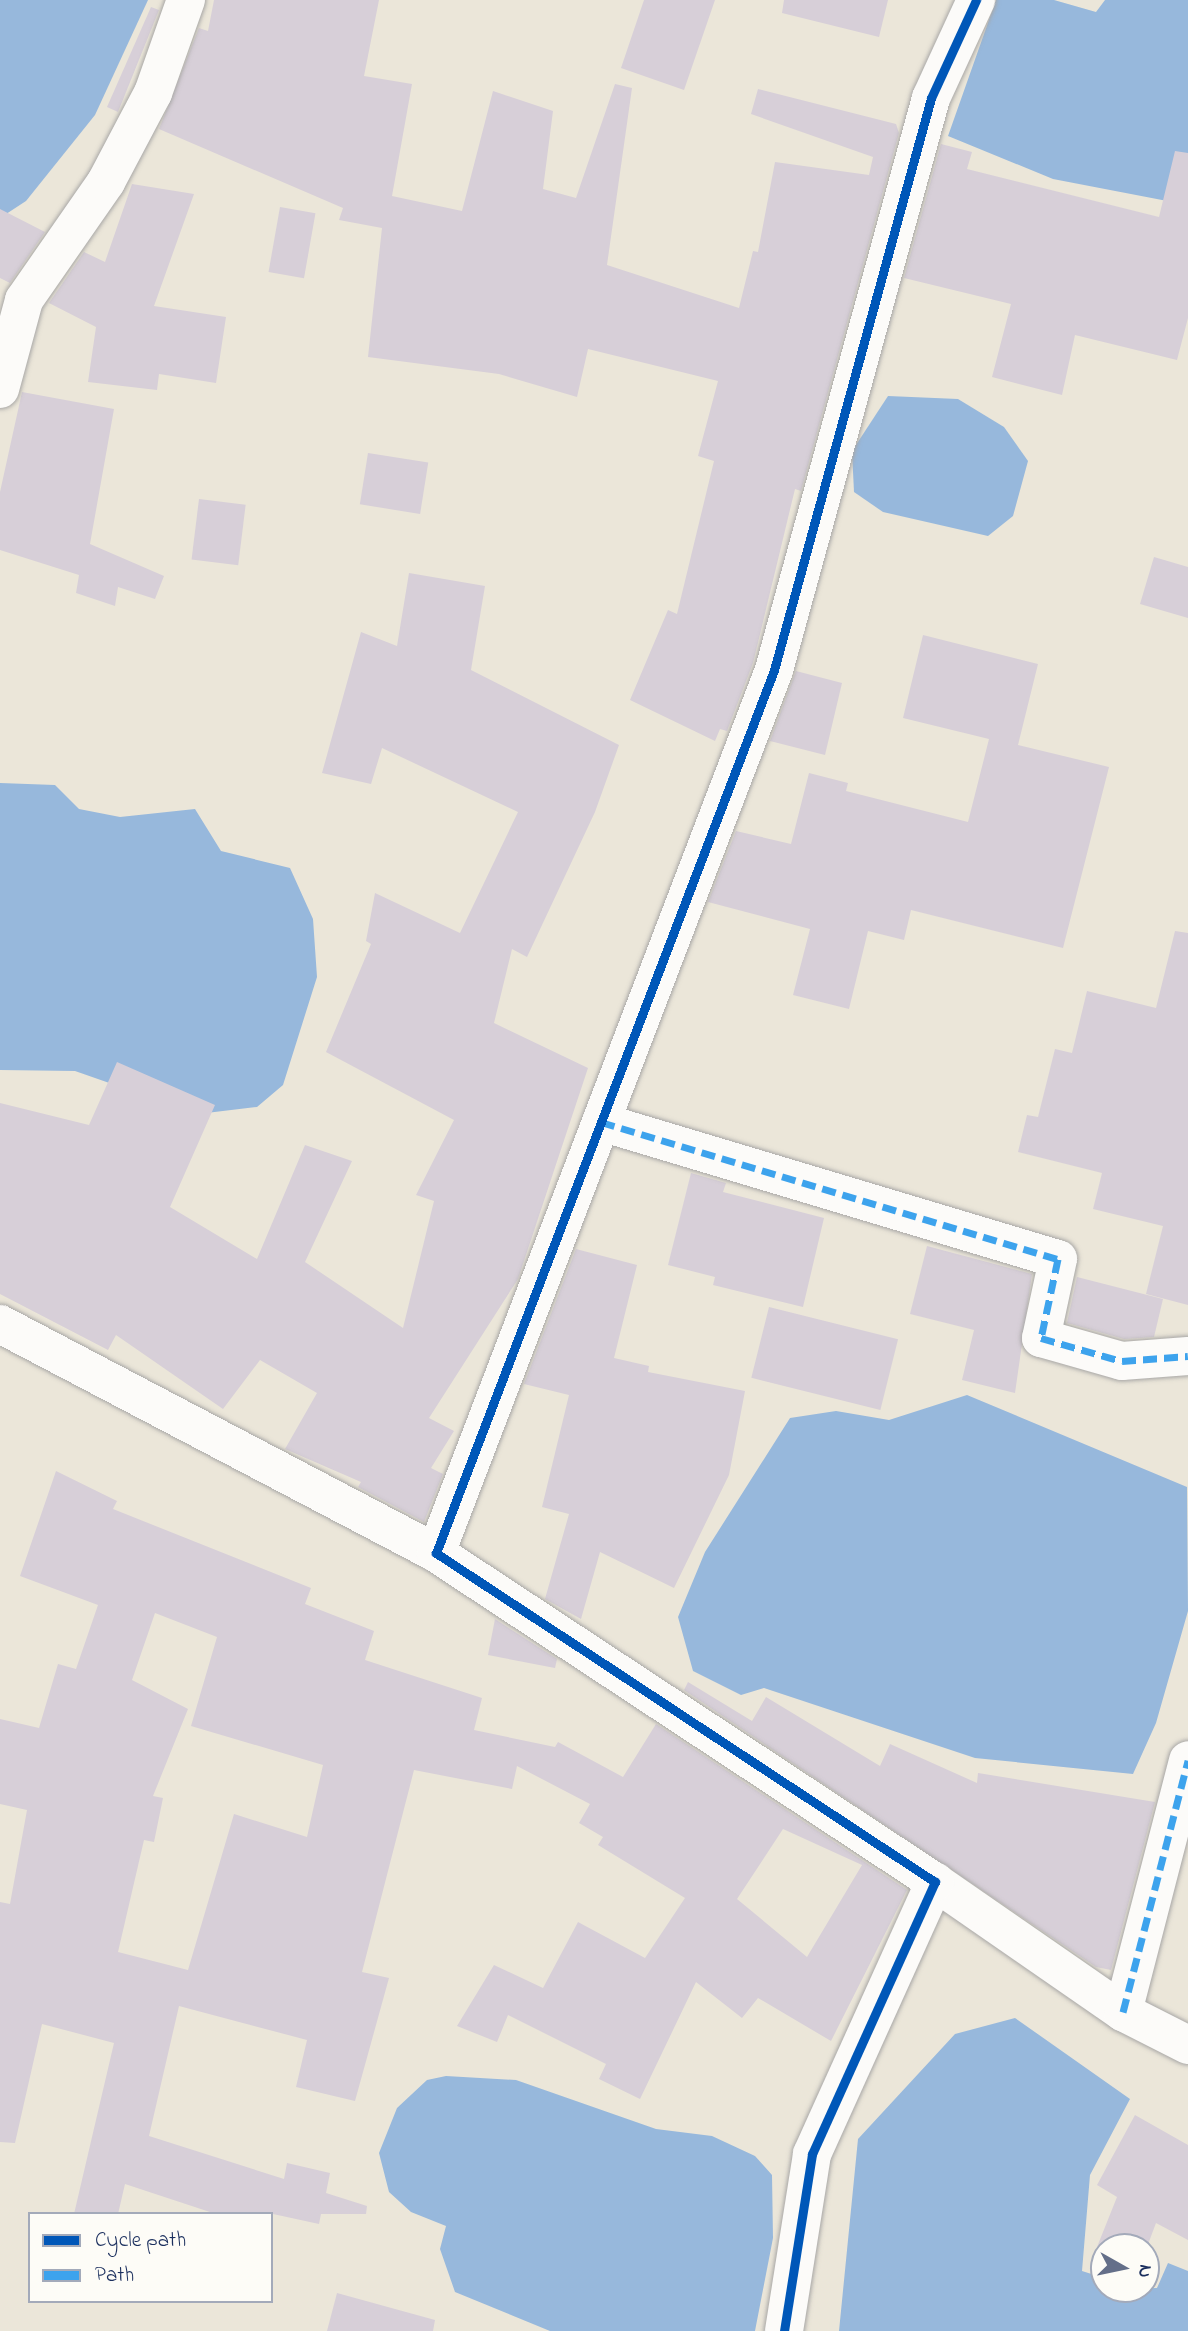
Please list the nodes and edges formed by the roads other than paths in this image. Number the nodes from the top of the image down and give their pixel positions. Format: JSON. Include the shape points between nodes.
{"nodes":[{"id":1,"x":186,"y":0,"type":"edge"},
{"id":2,"x":976,"y":0,"type":"edge"},
{"id":3,"x":0,"y":389,"type":"edge"},
{"id":4,"x":601,"y":1122,"type":"junction"},
{"id":5,"x":0,"y":1324,"type":"edge"},
{"id":6,"x":1188,"y":1356,"type":"edge"},
{"id":7,"x":436,"y":1553,"type":"junction"},
{"id":8,"x":1188,"y":1760,"type":"edge"},
{"id":9,"x":935,"y":1882,"type":"junction"},
{"id":10,"x":1123,"y":2012,"type":"junction"},
{"id":11,"x":1188,"y":2045,"type":"edge"},
{"id":12,"x":784,"y":2331,"type":"edge"}],
"edges":[{"from":1,"to":3,"type":"street","via":[[153,93],[106,182],[24,300]]},
{"from":2,"to":4,"type":"street","via":[[931,98],[774,670]]},
{"from":4,"to":6,"type":"street","via":[[1058,1259],[1041,1338],[1122,1361]]},
{"from":4,"to":7,"type":"street"},
{"from":5,"to":7,"type":"street"},
{"from":7,"to":9,"type":"street"},
{"from":8,"to":10,"type":"street"},
{"from":9,"to":10,"type":"street"},
{"from":9,"to":12,"type":"street","via":[[811,2154]]},
{"from":10,"to":11,"type":"street"}]}
